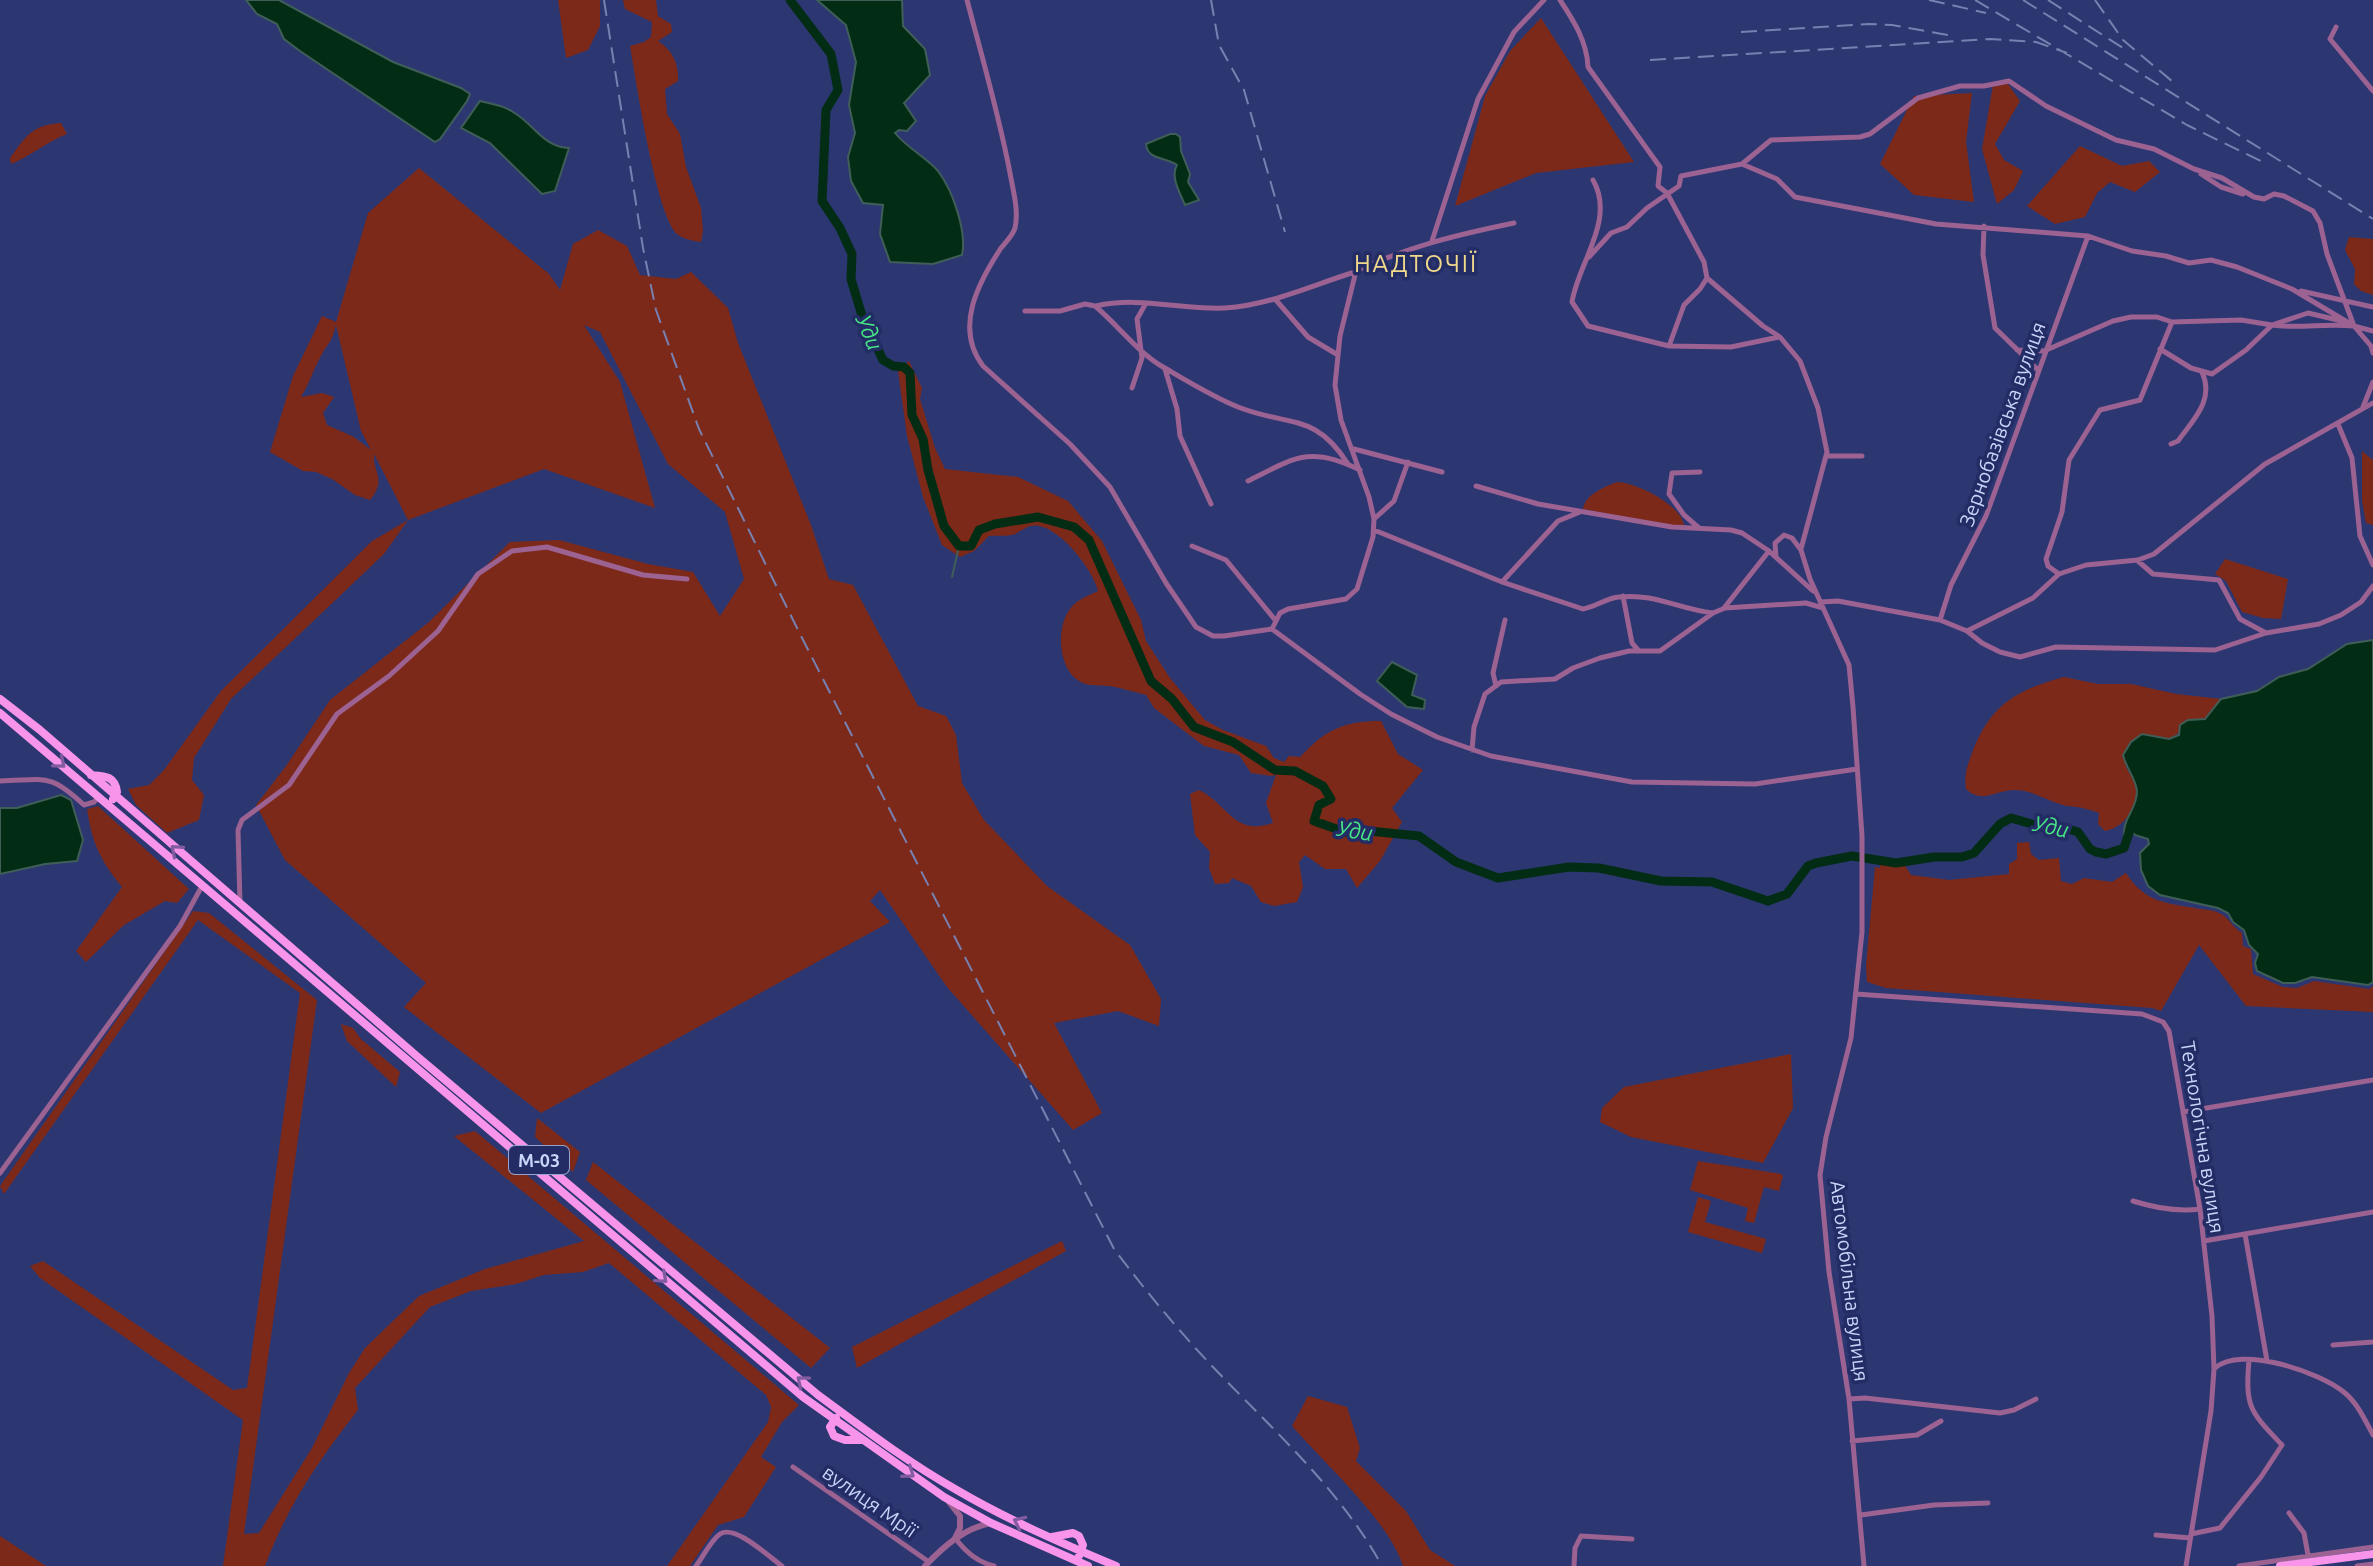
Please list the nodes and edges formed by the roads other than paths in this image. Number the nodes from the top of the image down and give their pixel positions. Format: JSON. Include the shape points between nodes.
{"nodes":[{"id":1,"x":967,"y":0,"type":"edge"},
{"id":2,"x":1544,"y":0,"type":"edge"},
{"id":3,"x":1560,"y":0,"type":"edge"},
{"id":4,"x":2336,"y":27,"type":"dead end"},
{"id":5,"x":2373,"y":91,"type":"edge"},
{"id":6,"x":1742,"y":164,"type":"junction"},
{"id":7,"x":1593,"y":180,"type":"dead end"},
{"id":8,"x":1667,"y":193,"type":"junction"},
{"id":9,"x":1514,"y":223,"type":"dead end"},
{"id":10,"x":1984,"y":226,"type":"junction"},
{"id":11,"x":2088,"y":236,"type":"junction"},
{"id":12,"x":1432,"y":241,"type":"junction"},
{"id":13,"x":1589,"y":257,"type":"junction"},
{"id":14,"x":1356,"y":271,"type":"junction"},
{"id":15,"x":1707,"y":278,"type":"junction"},
{"id":16,"x":2292,"y":289,"type":"junction"},
{"id":17,"x":1275,"y":299,"type":"junction"},
{"id":18,"x":2345,"y":301,"type":"junction"},
{"id":19,"x":1146,"y":303,"type":"junction"},
{"id":20,"x":1095,"y":306,"type":"junction"},
{"id":21,"x":2373,"y":307,"type":"edge"},
{"id":22,"x":1025,"y":311,"type":"dead end"},
{"id":23,"x":2172,"y":322,"type":"junction"},
{"id":24,"x":2272,"y":325,"type":"junction"},
{"id":25,"x":2354,"y":326,"type":"junction"},
{"id":26,"x":2373,"y":331,"type":"edge"},
{"id":27,"x":1780,"y":337,"type":"junction"},
{"id":28,"x":1669,"y":346,"type":"junction"},
{"id":29,"x":2160,"y":349,"type":"junction"},
{"id":30,"x":1142,"y":350,"type":"junction"},
{"id":31,"x":2017,"y":350,"type":"junction"},
{"id":32,"x":2044,"y":351,"type":"junction"},
{"id":33,"x":2373,"y":353,"type":"edge"},
{"id":34,"x":1338,"y":355,"type":"junction"},
{"id":35,"x":1165,"y":368,"type":"junction"},
{"id":36,"x":2038,"y":370,"type":"junction"},
{"id":37,"x":2202,"y":372,"type":"junction"},
{"id":38,"x":2373,"y":382,"type":"edge"},
{"id":39,"x":1132,"y":388,"type":"dead end"},
{"id":40,"x":2373,"y":403,"type":"edge"},
{"id":41,"x":2363,"y":407,"type":"junction"},
{"id":42,"x":2338,"y":424,"type":"junction"},
{"id":43,"x":2171,"y":444,"type":"dead end"},
{"id":44,"x":1353,"y":449,"type":"junction"},
{"id":45,"x":1826,"y":456,"type":"junction"},
{"id":46,"x":1862,"y":456,"type":"dead end"},
{"id":47,"x":1408,"y":462,"type":"junction"},
{"id":48,"x":1348,"y":464,"type":"junction"},
{"id":49,"x":1361,"y":471,"type":"junction"},
{"id":50,"x":1442,"y":472,"type":"dead end"},
{"id":51,"x":1700,"y":472,"type":"dead end"},
{"id":52,"x":1248,"y":481,"type":"dead end"},
{"id":53,"x":1476,"y":486,"type":"dead end"},
{"id":54,"x":1211,"y":504,"type":"dead end"},
{"id":55,"x":1585,"y":511,"type":"junction"},
{"id":56,"x":1374,"y":519,"type":"junction"},
{"id":57,"x":1699,"y":529,"type":"junction"},
{"id":58,"x":1374,"y":530,"type":"junction"},
{"id":59,"x":1192,"y":546,"type":"dead end"},
{"id":60,"x":1801,"y":550,"type":"junction"},
{"id":61,"x":1769,"y":551,"type":"junction"},
{"id":62,"x":1776,"y":557,"type":"junction"},
{"id":63,"x":2138,"y":560,"type":"junction"},
{"id":64,"x":2373,"y":565,"type":"edge"},
{"id":65,"x":2059,"y":574,"type":"junction"},
{"id":66,"x":687,"y":579,"type":"dead end"},
{"id":67,"x":1502,"y":582,"type":"junction"},
{"id":68,"x":2373,"y":586,"type":"edge"},
{"id":69,"x":1816,"y":593,"type":"junction"},
{"id":70,"x":1623,"y":596,"type":"junction"},
{"id":71,"x":1822,"y":605,"type":"junction"},
{"id":72,"x":1723,"y":608,"type":"junction"},
{"id":73,"x":1713,"y":613,"type":"junction"},
{"id":74,"x":1505,"y":620,"type":"dead end"},
{"id":75,"x":1940,"y":620,"type":"junction"},
{"id":76,"x":1276,"y":621,"type":"junction"},
{"id":77,"x":2242,"y":621,"type":"junction"},
{"id":78,"x":1272,"y":629,"type":"junction"},
{"id":79,"x":1967,"y":631,"type":"junction"},
{"id":80,"x":2266,"y":633,"type":"junction"},
{"id":81,"x":2246,"y":640,"type":"junction"},
{"id":82,"x":1638,"y":650,"type":"junction"},
{"id":83,"x":1496,"y":686,"type":"junction"},
{"id":84,"x":0,"y":699,"type":"edge"},
{"id":85,"x":0,"y":713,"type":"edge"},
{"id":86,"x":1472,"y":750,"type":"junction"},
{"id":87,"x":1857,"y":769,"type":"junction"},
{"id":88,"x":0,"y":781,"type":"edge"},
{"id":89,"x":116,"y":797,"type":"junction"},
{"id":90,"x":101,"y":798,"type":"junction"},
{"id":91,"x":202,"y":886,"type":"junction"},
{"id":92,"x":240,"y":905,"type":"junction"},
{"id":93,"x":1856,"y":994,"type":"junction"},
{"id":94,"x":2373,"y":1080,"type":"edge"},
{"id":95,"x":2183,"y":1112,"type":"junction"},
{"id":96,"x":0,"y":1173,"type":"edge"},
{"id":97,"x":2133,"y":1201,"type":"dead end"},
{"id":98,"x":2200,"y":1209,"type":"junction"},
{"id":99,"x":2373,"y":1212,"type":"edge"},
{"id":100,"x":2245,"y":1234,"type":"junction"},
{"id":101,"x":2204,"y":1241,"type":"junction"},
{"id":102,"x":2373,"y":1342,"type":"edge"},
{"id":103,"x":2333,"y":1345,"type":"dead end"},
{"id":104,"x":2249,"y":1360,"type":"junction"},
{"id":105,"x":2267,"y":1361,"type":"junction"},
{"id":106,"x":2214,"y":1369,"type":"junction"},
{"id":107,"x":1849,"y":1399,"type":"junction"},
{"id":108,"x":2036,"y":1399,"type":"dead end"},
{"id":109,"x":849,"y":1418,"type":"junction"},
{"id":110,"x":835,"y":1419,"type":"junction"},
{"id":111,"x":1941,"y":1421,"type":"dead end"},
{"id":112,"x":2373,"y":1435,"type":"edge"},
{"id":113,"x":863,"y":1440,"type":"junction"},
{"id":114,"x":1852,"y":1441,"type":"junction"},
{"id":115,"x":793,"y":1467,"type":"dead end"},
{"id":116,"x":944,"y":1497,"type":"junction"},
{"id":117,"x":1988,"y":1503,"type":"dead end"},
{"id":118,"x":2289,"y":1513,"type":"dead end"},
{"id":119,"x":1861,"y":1515,"type":"junction"},
{"id":120,"x":991,"y":1523,"type":"junction"},
{"id":121,"x":2156,"y":1535,"type":"dead end"},
{"id":122,"x":2191,"y":1536,"type":"junction"},
{"id":123,"x":955,"y":1538,"type":"junction"},
{"id":124,"x":1632,"y":1539,"type":"dead end"},
{"id":125,"x":2373,"y":1547,"type":"edge"},
{"id":126,"x":1082,"y":1552,"type":"junction"},
{"id":127,"x":2373,"y":1554,"type":"edge"},
{"id":128,"x":2308,"y":1555,"type":"junction"},
{"id":129,"x":1074,"y":1560,"type":"junction"},
{"id":130,"x":927,"y":1564,"type":"edge"},
{"id":131,"x":2373,"y":1564,"type":"edge"},
{"id":132,"x":696,"y":1566,"type":"edge"},
{"id":133,"x":782,"y":1566,"type":"edge"},
{"id":134,"x":994,"y":1566,"type":"edge"},
{"id":135,"x":1088,"y":1566,"type":"edge"},
{"id":136,"x":1116,"y":1566,"type":"edge"},
{"id":137,"x":1574,"y":1566,"type":"edge"},
{"id":138,"x":1864,"y":1566,"type":"edge"},
{"id":139,"x":2186,"y":1566,"type":"edge"},
{"id":140,"x":2239,"y":1566,"type":"edge"},
{"id":141,"x":2280,"y":1566,"type":"edge"},
{"id":142,"x":2357,"y":1566,"type":"edge"}],
"edges":[{"from":1,"to":78,"type":"street","via":[[1016,210],[1015,230],[971,305],[969,332],[975,355],[1110,487],[1196,627],[1213,636]]},
{"from":2,"to":12,"type":"street","via":[[1514,32],[1478,99]]},
{"from":3,"to":8,"type":"street","via":[[1576,24],[1588,67],[1660,167],[1658,186]]},
{"from":4,"to":5,"type":"street","via":[[2330,39]]},
{"from":6,"to":8,"type":"street","via":[[1681,176],[1679,186]]},
{"from":6,"to":10,"type":"street","via":[[1777,179],[1795,197],[1936,224]]},
{"from":6,"to":18,"type":"street","via":[[1771,140],[1860,137],[1918,98],[1960,86],[2009,81],[2046,106],[2116,140],[2154,149],[2254,197],[2284,196],[2313,211]]},
{"from":7,"to":13,"type":"street","via":[[1600,201]]},
{"from":8,"to":13,"type":"street","via":[[1627,227],[1611,233]]},
{"from":8,"to":15,"type":"street","via":[[1704,262]]},
{"from":9,"to":12,"type":"street"},
{"from":10,"to":11,"type":"street"},
{"from":10,"to":31,"type":"street","via":[[1983,255],[1995,328]]},
{"from":11,"to":16,"type":"street","via":[[2189,263],[2211,260]]},
{"from":11,"to":32,"type":"street","name":"Зернобазівська вулиця"},
{"from":12,"to":14,"type":"street"},
{"from":13,"to":28,"type":"street","via":[[1572,302],[1588,326]]},
{"from":14,"to":17,"type":"street"},
{"from":14,"to":34,"type":"street"},
{"from":15,"to":27,"type":"street"},
{"from":15,"to":28,"type":"street","via":[[1684,305]]},
{"from":16,"to":18,"type":"street"},
{"from":16,"to":25,"type":"street"},
{"from":17,"to":19,"type":"street","via":[[1227,308]]},
{"from":17,"to":34,"type":"street","via":[[1308,337]]},
{"from":18,"to":21,"type":"street"},
{"from":18,"to":25,"type":"street"},
{"from":19,"to":20,"type":"street","via":[[1119,300]]},
{"from":19,"to":30,"type":"street","via":[[1137,319]]},
{"from":20,"to":22,"type":"street"},
{"from":20,"to":30,"type":"street"},
{"from":23,"to":24,"type":"street","via":[[2241,320]]},
{"from":23,"to":29,"type":"street"},
{"from":23,"to":32,"type":"street","via":[[2157,317],[2113,321]]},
{"from":24,"to":25,"type":"street"},
{"from":24,"to":25,"type":"street","via":[[2308,313]]},
{"from":24,"to":37,"type":"street","via":[[2216,373]]},
{"from":25,"to":26,"type":"street"},
{"from":25,"to":33,"type":"street"},
{"from":27,"to":28,"type":"street","via":[[1731,347]]},
{"from":27,"to":45,"type":"street","via":[[1800,361],[1814,396]]},
{"from":29,"to":37,"type":"street"},
{"from":29,"to":65,"type":"street","via":[[2140,400],[2098,412],[2069,460],[2060,522],[2046,559]]},
{"from":30,"to":35,"type":"street"},
{"from":30,"to":39,"type":"street"},
{"from":31,"to":32,"type":"street"},
{"from":31,"to":36,"type":"street"},
{"from":32,"to":36,"type":"street","name":"Зернобазівська вулиця"},
{"from":34,"to":44,"type":"street","via":[[1335,385]]},
{"from":35,"to":48,"type":"street","via":[[1237,407],[1312,427],[1336,445]]},
{"from":35,"to":54,"type":"street","via":[[1180,436]]},
{"from":36,"to":75,"type":"street","name":"Зернобазівська вулиця","via":[[1986,516],[1951,585]]},
{"from":37,"to":43,"type":"street","via":[[2205,403]]},
{"from":38,"to":41,"type":"street"},
{"from":40,"to":41,"type":"street"},
{"from":41,"to":42,"type":"street"},
{"from":42,"to":63,"type":"street","via":[[2265,464],[2159,550]]},
{"from":42,"to":64,"type":"street","via":[[2352,458],[2360,536]]},
{"from":44,"to":47,"type":"street"},
{"from":44,"to":49,"type":"street"},
{"from":45,"to":46,"type":"street"},
{"from":45,"to":60,"type":"street"},
{"from":47,"to":50,"type":"street"},
{"from":47,"to":56,"type":"street","via":[[1394,501]]},
{"from":48,"to":49,"type":"street"},
{"from":48,"to":52,"type":"street","via":[[1306,455]]},
{"from":49,"to":56,"type":"street"},
{"from":51,"to":57,"type":"street","via":[[1672,473],[1669,494]]},
{"from":53,"to":55,"type":"street"},
{"from":55,"to":57,"type":"street"},
{"from":55,"to":67,"type":"street","via":[[1558,521]]},
{"from":56,"to":58,"type":"street"},
{"from":57,"to":61,"type":"street","via":[[1742,533]]},
{"from":58,"to":67,"type":"street"},
{"from":58,"to":76,"type":"street","via":[[1357,589],[1346,599],[1288,609]]},
{"from":59,"to":76,"type":"street","via":[[1226,560]]},
{"from":60,"to":62,"type":"street","via":[[1784,535],[1776,540]]},
{"from":60,"to":69,"type":"street"},
{"from":61,"to":62,"type":"street"},
{"from":61,"to":72,"type":"street"},
{"from":62,"to":69,"type":"street"},
{"from":63,"to":65,"type":"street","via":[[2086,565]]},
{"from":63,"to":77,"type":"street","via":[[2153,574],[2219,580]]},
{"from":65,"to":79,"type":"street","via":[[2033,598]]},
{"from":66,"to":92,"type":"street","via":[[643,575],[547,547],[512,551],[478,574],[438,631],[337,714],[289,785],[242,820]]},
{"from":67,"to":70,"type":"street","via":[[1583,609]]},
{"from":68,"to":80,"type":"street","via":[[2341,615]]},
{"from":69,"to":71,"type":"street","name":"Автомобільна вулиця"},
{"from":70,"to":73,"type":"street","via":[[1652,596]]},
{"from":70,"to":82,"type":"street"},
{"from":71,"to":72,"type":"street"},
{"from":71,"to":75,"type":"street","via":[[1838,601]]},
{"from":71,"to":87,"type":"street","name":"Автомобільна вулиця","via":[[1849,665]]},
{"from":72,"to":73,"type":"street"},
{"from":73,"to":82,"type":"street","via":[[1660,651]]},
{"from":74,"to":83,"type":"street","via":[[1493,673]]},
{"from":75,"to":79,"type":"street"},
{"from":76,"to":78,"type":"street"},
{"from":77,"to":80,"type":"street"},
{"from":77,"to":81,"type":"street"},
{"from":78,"to":86,"type":"street","via":[[1391,714]]},
{"from":79,"to":81,"type":"street","via":[[1982,643],[2020,657],[2056,647],[2215,650]]},
{"from":80,"to":81,"type":"street"},
{"from":82,"to":83,"type":"street","via":[[1588,662],[1555,679]]},
{"from":83,"to":86,"type":"street","via":[[1485,694]]},
{"from":84,"to":89,"type":"highway","number":"М-03"},
{"from":85,"to":90,"type":"highway","number":"М-03","one_way":true},
{"from":86,"to":87,"type":"street","via":[[1632,782],[1755,784]]},
{"from":87,"to":93,"type":"street","name":"Автомобільна вулиця","via":[[1863,883]]},
{"from":88,"to":90,"type":"street","via":[[37,777],[62,785],[84,805]]},
{"from":89,"to":90,"type":"highway"},
{"from":92,"to":89,"type":"highway","number":"М-03","one_way":true},
{"from":90,"to":91,"type":"highway","number":"М-03"},
{"from":91,"to":96,"type":"street","via":[[180,926]]},
{"from":91,"to":110,"type":"highway","number":"М-03","one_way":true,"via":[[701,1313]]},
{"from":109,"to":92,"type":"highway","number":"М-03","one_way":true},
{"from":93,"to":95,"type":"street","name":"Технологічна вулиця","via":[[2154,1016],[2169,1031]]},
{"from":93,"to":107,"type":"street","name":"Автомобільна вулиця","via":[[1820,1175]]},
{"from":94,"to":95,"type":"street"},
{"from":95,"to":98,"type":"street","name":"Технологічна вулиця"},
{"from":97,"to":98,"type":"street","via":[[2154,1208]]},
{"from":98,"to":101,"type":"street","name":"Технологічна вулиця"},
{"from":99,"to":100,"type":"street"},
{"from":100,"to":101,"type":"street"},
{"from":100,"to":105,"type":"street"},
{"from":101,"to":106,"type":"street","name":"Технологічна вулиця"},
{"from":102,"to":103,"type":"street"},
{"from":104,"to":105,"type":"street"},
{"from":104,"to":106,"type":"street","via":[[2234,1358]]},
{"from":104,"to":122,"type":"street","via":[[2247,1387],[2253,1413],[2282,1445],[2220,1528]]},
{"from":105,"to":112,"type":"street","via":[[2343,1391]]},
{"from":106,"to":122,"type":"street","name":"Технологічна вулиця"},
{"from":107,"to":108,"type":"street","name":"Автомобільна вулиця","via":[[2000,1413]]},
{"from":107,"to":114,"type":"street","name":"Автомобільна вулиця"},
{"from":109,"to":110,"type":"highway"},
{"from":126,"to":109,"type":"highway","number":"М-03","one_way":true,"via":[[954,1489]]},
{"from":110,"to":113,"type":"highway","number":"М-03"},
{"from":110,"to":113,"type":"highway","via":[[830,1427],[834,1436]]},
{"from":111,"to":114,"type":"street","via":[[1917,1435]]},
{"from":113,"to":116,"type":"highway","number":"М-03","one_way":true},
{"from":114,"to":119,"type":"street","name":"Автомобільна вулиця"},
{"from":115,"to":130,"type":"street","name":"вулиця Мрії"},
{"from":116,"to":120,"type":"highway","number":"М-03"},
{"from":116,"to":123,"type":"street","via":[[960,1516]]},
{"from":117,"to":119,"type":"street"},
{"from":118,"to":128,"type":"street","via":[[2304,1533]]},
{"from":119,"to":138,"type":"street","name":"Автомобільна вулиця"},
{"from":120,"to":123,"type":"street"},
{"from":120,"to":129,"type":"highway","number":"М-03"},
{"from":121,"to":122,"type":"street"},
{"from":122,"to":139,"type":"street","name":"Технологічна вулиця"},
{"from":123,"to":130,"type":"street"},
{"from":123,"to":134,"type":"street","via":[[966,1552]]},
{"from":124,"to":137,"type":"street","via":[[1581,1536]]},
{"from":125,"to":128,"type":"street"},
{"from":126,"to":129,"type":"highway"},
{"from":126,"to":136,"type":"highway","number":"М-03"},
{"from":127,"to":141,"type":"highway"},
{"from":128,"to":140,"type":"street"},
{"from":129,"to":135,"type":"highway","number":"М-03"},
{"from":131,"to":142,"type":"street"},
{"from":132,"to":133,"type":"street","via":[[720,1534],[729,1532],[742,1535]]}]}
